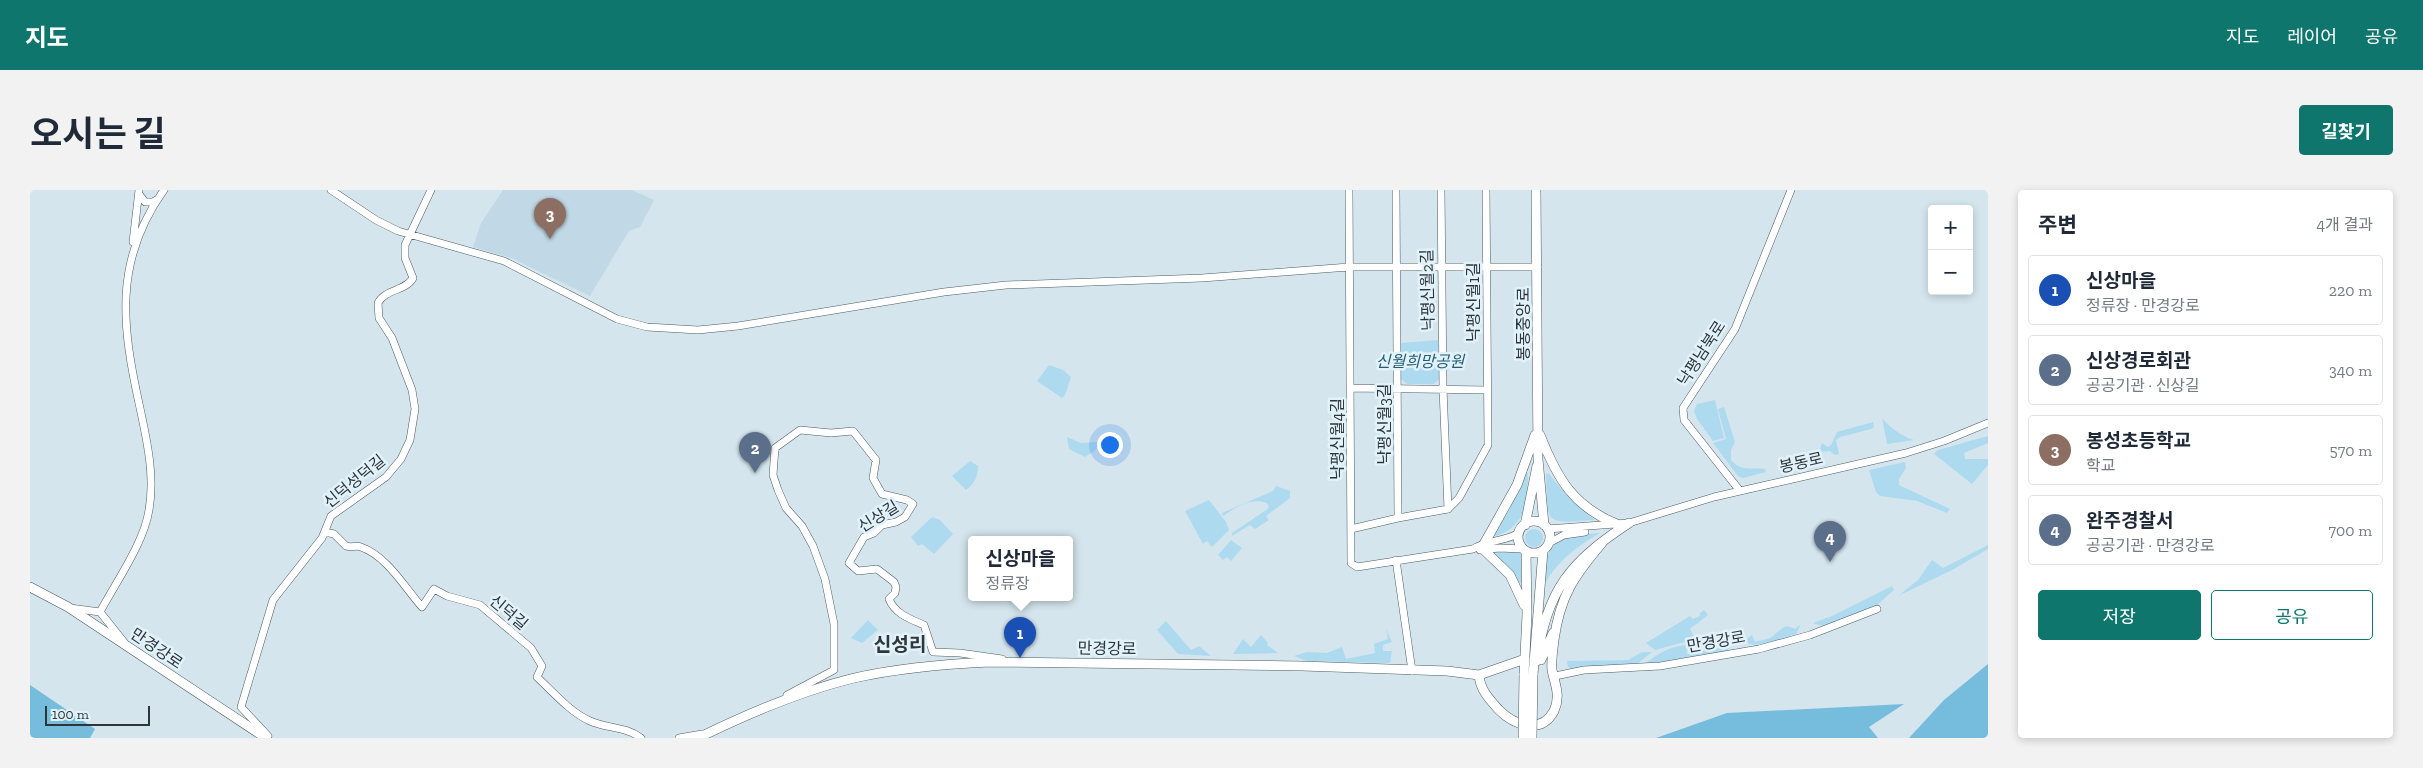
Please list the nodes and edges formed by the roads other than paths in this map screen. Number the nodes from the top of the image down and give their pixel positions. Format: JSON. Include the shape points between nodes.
{"nodes":[{"id":1,"x":164,"y":190,"type":"edge"},
{"id":2,"x":331,"y":190,"type":"edge"},
{"id":3,"x":431,"y":190,"type":"edge"},
{"id":4,"x":1349,"y":190,"type":"edge"},
{"id":5,"x":1396,"y":190,"type":"edge"},
{"id":6,"x":1441,"y":190,"type":"edge"},
{"id":7,"x":1486,"y":190,"type":"edge"},
{"id":8,"x":1536,"y":190,"type":"edge"},
{"id":9,"x":1791,"y":190,"type":"edge"},
{"id":10,"x":139,"y":192,"type":"edge"},
{"id":11,"x":158,"y":198,"type":"junction"},
{"id":12,"x":408,"y":235,"type":"junction"},
{"id":13,"x":131,"y":254,"type":"junction"},
{"id":14,"x":1348,"y":267,"type":"junction"},
{"id":15,"x":1396,"y":267,"type":"junction"},
{"id":16,"x":1440,"y":267,"type":"junction"},
{"id":17,"x":1486,"y":267,"type":"junction"},
{"id":18,"x":1538,"y":267,"type":"junction"},
{"id":19,"x":1350,"y":388,"type":"junction"},
{"id":20,"x":1397,"y":389,"type":"junction"},
{"id":21,"x":1443,"y":389,"type":"junction"},
{"id":22,"x":1487,"y":390,"type":"junction"},
{"id":23,"x":1988,"y":423,"type":"edge"},
{"id":24,"x":1538,"y":428,"type":"junction"},
{"id":25,"x":1538,"y":459,"type":"junction"},
{"id":26,"x":1740,"y":491,"type":"junction"},
{"id":27,"x":1448,"y":509,"type":"junction"},
{"id":28,"x":1398,"y":518,"type":"junction"},
{"id":29,"x":1629,"y":524,"type":"junction"},
{"id":30,"x":1525,"y":525,"type":"junction"},
{"id":31,"x":1618,"y":525,"type":"junction"},
{"id":32,"x":1546,"y":527,"type":"junction"},
{"id":33,"x":1351,"y":529,"type":"junction"},
{"id":34,"x":325,"y":532,"type":"junction"},
{"id":35,"x":1519,"y":534,"type":"junction"},
{"id":36,"x":1549,"y":543,"type":"junction"},
{"id":37,"x":1602,"y":544,"type":"junction"},
{"id":38,"x":1484,"y":547,"type":"junction"},
{"id":39,"x":1524,"y":550,"type":"junction"},
{"id":40,"x":1543,"y":551,"type":"junction"},
{"id":41,"x":1396,"y":560,"type":"junction"},
{"id":42,"x":30,"y":586,"type":"edge"},
{"id":43,"x":68,"y":607,"type":"junction"},
{"id":44,"x":1877,"y":609,"type":"dead end"},
{"id":45,"x":100,"y":612,"type":"junction"},
{"id":46,"x":1527,"y":615,"type":"junction"},
{"id":47,"x":1556,"y":625,"type":"junction"},
{"id":48,"x":128,"y":646,"type":"junction"},
{"id":49,"x":1018,"y":662,"type":"junction"},
{"id":50,"x":1532,"y":666,"type":"junction"},
{"id":51,"x":1412,"y":671,"type":"junction"},
{"id":52,"x":1554,"y":674,"type":"junction"},
{"id":53,"x":1479,"y":675,"type":"junction"},
{"id":54,"x":758,"y":711,"type":"junction"},
{"id":55,"x":708,"y":733,"type":"junction"},
{"id":56,"x":268,"y":738,"type":"edge"},
{"id":57,"x":641,"y":738,"type":"edge"},
{"id":58,"x":679,"y":738,"type":"edge"},
{"id":59,"x":698,"y":738,"type":"edge"},
{"id":60,"x":1523,"y":738,"type":"edge"},
{"id":61,"x":1532,"y":738,"type":"edge"}],
"edges":[{"from":1,"to":11,"type":"street"},
{"from":2,"to":12,"type":"street","via":[[376,220]]},
{"from":3,"to":12,"type":"street","name":"신덕성덕길"},
{"from":4,"to":14,"type":"street","name":"낙평신월4길"},
{"from":5,"to":15,"type":"street","name":"낙평신월3길"},
{"from":6,"to":16,"type":"street","name":"낙평신월2길"},
{"from":7,"to":17,"type":"street","name":"낙평신월1길"},
{"from":8,"to":18,"type":"street","name":"봉동중앙로"},
{"from":9,"to":26,"type":"street","name":"낙평남북로","via":[[1735,329],[1683,408],[1684,420]]},
{"from":10,"to":11,"type":"street","via":[[148,202]]},
{"from":10,"to":13,"type":"street"},
{"from":11,"to":13,"type":"street"},
{"from":12,"to":14,"type":"street","via":[[504,261],[600,312],[631,324],[679,330],[738,326],[1006,285],[1202,278]]},
{"from":12,"to":34,"type":"street","name":"신덕성덕길","via":[[404,252],[413,278],[384,295],[378,310],[412,390],[415,409],[410,440],[401,459],[386,477],[337,511],[328,521]]},
{"from":13,"to":45,"type":"street","via":[[127,282],[127,337],[147,444],[150,510],[143,532]]},
{"from":14,"to":15,"type":"street"},
{"from":14,"to":19,"type":"street","name":"낙평신월4길"},
{"from":15,"to":16,"type":"street"},
{"from":15,"to":20,"type":"street","name":"낙평신월3길"},
{"from":16,"to":17,"type":"street"},
{"from":16,"to":21,"type":"street","name":"낙평신월2길"},
{"from":17,"to":18,"type":"street"},
{"from":17,"to":22,"type":"street","name":"낙평신월1길"},
{"from":18,"to":24,"type":"street","name":"봉동중앙로"},
{"from":19,"to":20,"type":"street"},
{"from":19,"to":33,"type":"street","name":"낙평신월4길"},
{"from":20,"to":21,"type":"street"},
{"from":20,"to":28,"type":"street","name":"낙평신월3길"},
{"from":21,"to":22,"type":"street"},
{"from":21,"to":27,"type":"street","name":"낙평신월2길"},
{"from":22,"to":27,"type":"street","name":"낙평신월1길","via":[[1488,445],[1458,498]]},
{"from":23,"to":26,"type":"street","name":"봉동로","via":[[1906,453]]},
{"from":24,"to":25,"type":"street","name":"봉동중앙로"},
{"from":24,"to":31,"type":"street","via":[[1554,470],[1568,490],[1591,511]]},
{"from":24,"to":38,"type":"street","via":[[1517,485]]},
{"from":25,"to":30,"type":"street","name":"봉동중앙로"},
{"from":25,"to":32,"type":"street","name":"봉동중앙로"},
{"from":26,"to":29,"type":"street","name":"봉동로"},
{"from":27,"to":28,"type":"street"},
{"from":28,"to":33,"type":"street"},
{"from":29,"to":31,"type":"street","name":"봉동로"},
{"from":29,"to":37,"type":"street"},
{"from":30,"to":32,"type":"street","via":[[1534,522]]},
{"from":30,"to":35,"type":"street","name":"봉동중앙로"},
{"from":31,"to":32,"type":"street","name":"봉동로"},
{"from":31,"to":36,"type":"street","name":"봉동로","via":[[1609,530],[1574,533]]},
{"from":32,"to":36,"type":"street","name":"봉동중앙로"},
{"from":33,"to":41,"type":"street","name":"낙평신월4길","via":[[1353,566]]},
{"from":34,"to":56,"type":"street","name":"신덕성덕길","via":[[273,600],[241,707]]},
{"from":34,"to":57,"type":"street","name":"신덕길","via":[[334,534],[346,546],[359,546],[372,552],[422,607],[434,589],[480,605],[532,648],[542,666],[537,677],[572,709],[589,720],[627,729]]},
{"from":35,"to":38,"type":"street","name":"낙평신월4길"},
{"from":35,"to":39,"type":"street"},
{"from":36,"to":40,"type":"street"},
{"from":37,"to":47,"type":"street","via":[[1569,584]]},
{"from":37,"to":50,"type":"street","via":[[1580,558],[1555,593]]},
{"from":38,"to":39,"type":"street","name":"낙평신월4길"},
{"from":38,"to":41,"type":"street","name":"낙평신월4길"},
{"from":38,"to":46,"type":"street","via":[[1510,575]]},
{"from":39,"to":40,"type":"street","via":[[1532,553]]},
{"from":39,"to":46,"type":"street"},
{"from":40,"to":50,"type":"street"},
{"from":41,"to":51,"type":"street"},
{"from":42,"to":43,"type":"street","name":"만경강로"},
{"from":43,"to":45,"type":"street"},
{"from":43,"to":48,"type":"street","name":"만경강로"},
{"from":44,"to":52,"type":"street","name":"만경강로","via":[[1810,635],[1759,649],[1636,669]]},
{"from":45,"to":48,"type":"street"},
{"from":46,"to":50,"type":"street"},
{"from":47,"to":50,"type":"street"},
{"from":47,"to":52,"type":"street"},
{"from":48,"to":56,"type":"street","name":"만경강로"},
{"from":49,"to":51,"type":"street","name":"만경강로"},
{"from":49,"to":54,"type":"street","name":"만경강로","via":[[949,664],[887,672],[845,681]]},
{"from":49,"to":54,"type":"street","name":"신상길","via":[[980,655],[932,652],[924,625],[904,616],[891,604],[889,599],[896,587],[894,582],[877,570],[865,572],[848,563],[864,537],[904,517],[913,504],[882,494],[873,478],[876,460],[852,431],[800,430],[775,448],[773,475],[786,508],[802,526],[822,568],[834,624],[834,670]]},
{"from":50,"to":52,"type":"street"},
{"from":50,"to":53,"type":"street","name":"만경강로"},
{"from":50,"to":60,"type":"street","bridge":true},
{"from":50,"to":61,"type":"street","bridge":true},
{"from":51,"to":53,"type":"street","name":"만경강로"},
{"from":52,"to":53,"type":"street","via":[[1558,688],[1554,710],[1542,723],[1529,726],[1513,722],[1499,710],[1483,690]]},
{"from":54,"to":55,"type":"street","name":"만경강로"},
{"from":55,"to":58,"type":"street"},
{"from":55,"to":59,"type":"street","name":"만경강로"}]}
